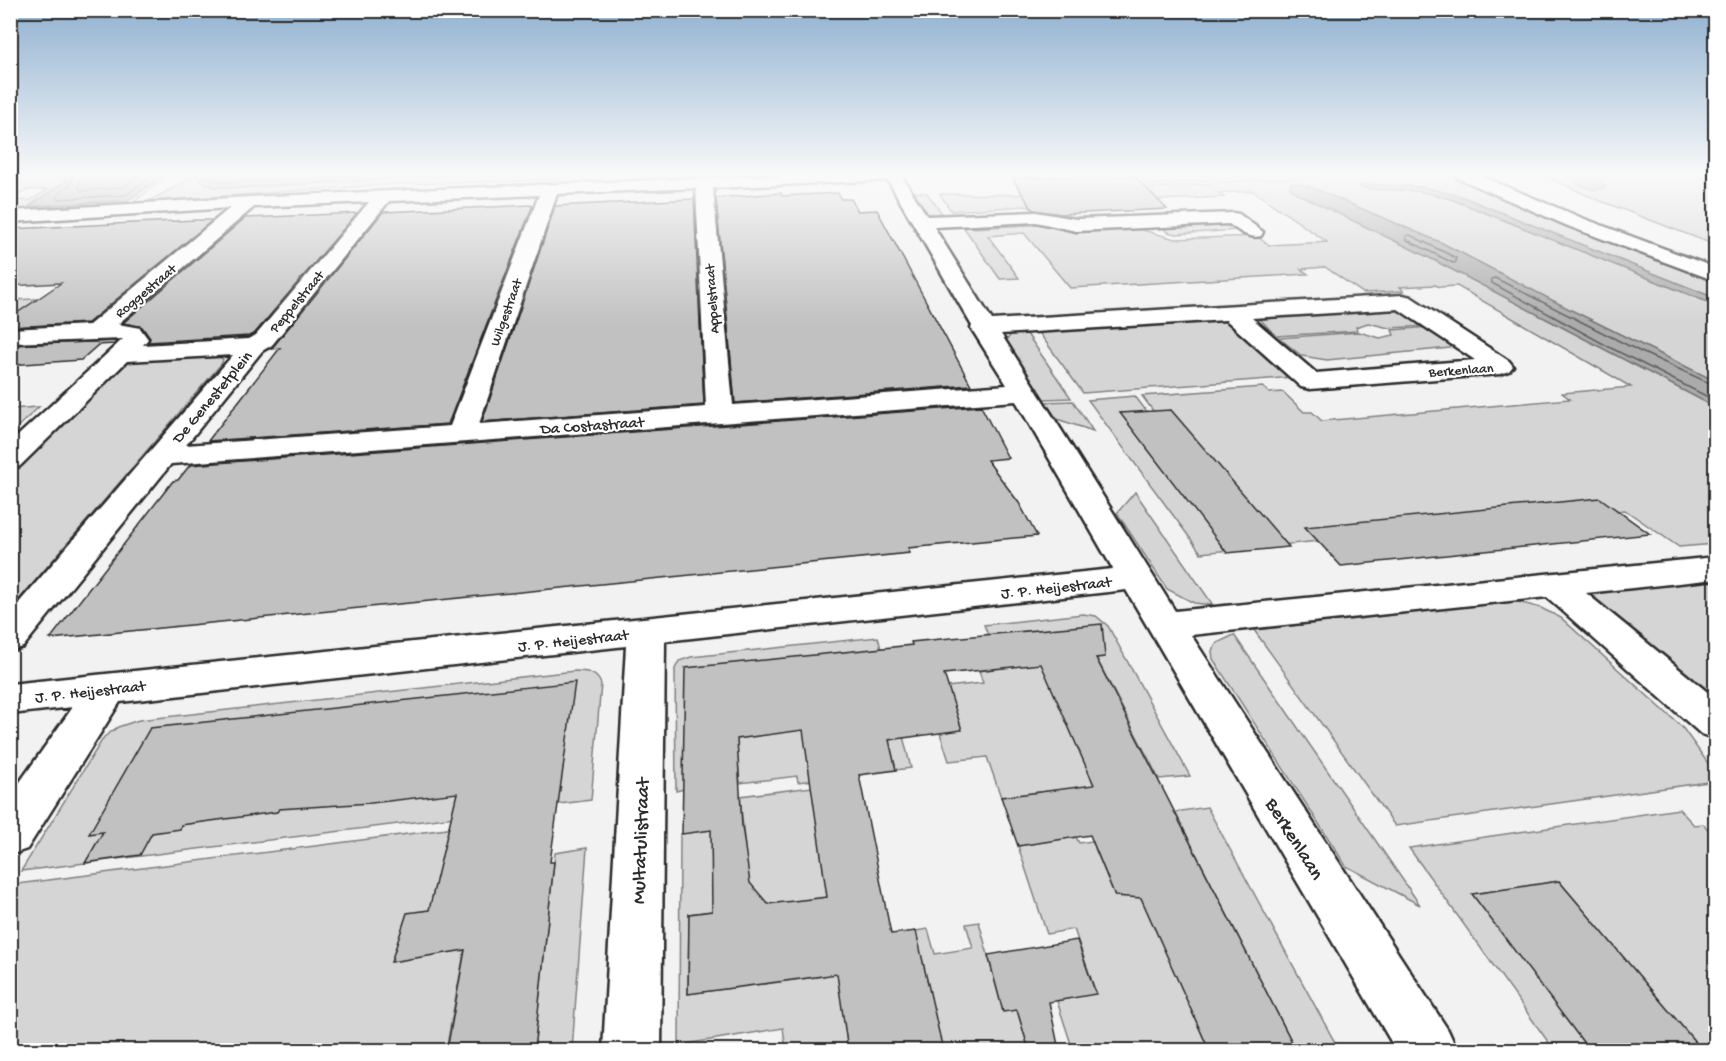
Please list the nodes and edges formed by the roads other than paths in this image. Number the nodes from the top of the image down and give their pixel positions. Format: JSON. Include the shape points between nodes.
{"nodes":[{"id":1,"x":222,"y":225,"type":"edge"},
{"id":2,"x":360,"y":225,"type":"edge"},
{"id":3,"x":537,"y":225,"type":"edge"},
{"id":4,"x":707,"y":225,"type":"edge"},
{"id":5,"x":922,"y":225,"type":"edge"},
{"id":6,"x":1145,"y":225,"type":"edge"},
{"id":7,"x":1244,"y":225,"type":"edge"},
{"id":8,"x":1582,"y":225,"type":"edge"},
{"id":9,"x":1622,"y":225,"type":"edge"},
{"id":10,"x":1716,"y":262,"type":"edge"},
{"id":11,"x":1716,"y":275,"type":"edge"},
{"id":12,"x":1232,"y":313,"type":"junction"},
{"id":13,"x":983,"y":328,"type":"junction"},
{"id":14,"x":95,"y":332,"type":"junction"},
{"id":15,"x":10,"y":336,"type":"edge"},
{"id":16,"x":253,"y":346,"type":"junction"},
{"id":17,"x":122,"y":354,"type":"junction"},
{"id":18,"x":1023,"y":392,"type":"junction"},
{"id":19,"x":720,"y":415,"type":"junction"},
{"id":20,"x":461,"y":434,"type":"junction"},
{"id":21,"x":162,"y":456,"type":"junction"},
{"id":22,"x":10,"y":460,"type":"edge"},
{"id":23,"x":1716,"y":568,"type":"edge"},
{"id":24,"x":1136,"y":578,"type":"junction"},
{"id":25,"x":1555,"y":585,"type":"junction"},
{"id":26,"x":1165,"y":625,"type":"junction"},
{"id":27,"x":646,"y":631,"type":"junction"},
{"id":28,"x":10,"y":638,"type":"edge"},
{"id":29,"x":108,"y":688,"type":"junction"},
{"id":30,"x":10,"y":699,"type":"edge"},
{"id":31,"x":1716,"y":723,"type":"edge"},
{"id":32,"x":10,"y":835,"type":"edge"},
{"id":33,"x":632,"y":1050,"type":"edge"},
{"id":34,"x":1428,"y":1050,"type":"edge"}],
"edges":[{"from":1,"to":14,"type":"street","name":"Roggestraat"},
{"from":2,"to":16,"type":"street","name":"Peppelstraat","via":[[264,340]]},
{"from":3,"to":20,"type":"street","name":"Wilgestraat"},
{"from":4,"to":19,"type":"street","name":"Appelstraat"},
{"from":5,"to":13,"type":"street","name":"Berkenlaan"},
{"from":6,"to":7,"type":"street","via":[[1170,236],[1254,231]]},
{"from":8,"to":11,"type":"street"},
{"from":9,"to":10,"type":"street"},
{"from":12,"to":12,"type":"street","name":"Berkenlaan","via":[[1310,381],[1500,366],[1403,302]]},
{"from":12,"to":13,"type":"street","name":"Berkenlaan"},
{"from":13,"to":18,"type":"street","name":"Berkenlaan"},
{"from":14,"to":15,"type":"street"},
{"from":14,"to":17,"type":"street","via":[[135,334],[134,342]]},
{"from":16,"to":17,"type":"street","name":"De Genestetplein"},
{"from":16,"to":21,"type":"street","name":"De Genestetplein"},
{"from":17,"to":22,"type":"street"},
{"from":18,"to":19,"type":"street","name":"Da Costastraat"},
{"from":18,"to":24,"type":"street","name":"Berkenlaan"},
{"from":19,"to":20,"type":"street","name":"Da Costastraat"},
{"from":20,"to":21,"type":"street","name":"Da Costastraat"},
{"from":21,"to":28,"type":"street","name":"De Genestetplein"},
{"from":23,"to":25,"type":"street"},
{"from":24,"to":26,"type":"street","name":"Berkenlaan"},
{"from":24,"to":27,"type":"street","name":"J. P. Heijestraat"},
{"from":25,"to":26,"type":"street"},
{"from":25,"to":31,"type":"street"},
{"from":26,"to":34,"type":"street","name":"Berkenlaan"},
{"from":27,"to":29,"type":"street","name":"J. P. Heijestraat"},
{"from":27,"to":33,"type":"street","name":"Multatulistraat"},
{"from":29,"to":30,"type":"street","name":"J. P. Heijestraat"},
{"from":29,"to":32,"type":"street"}]}
